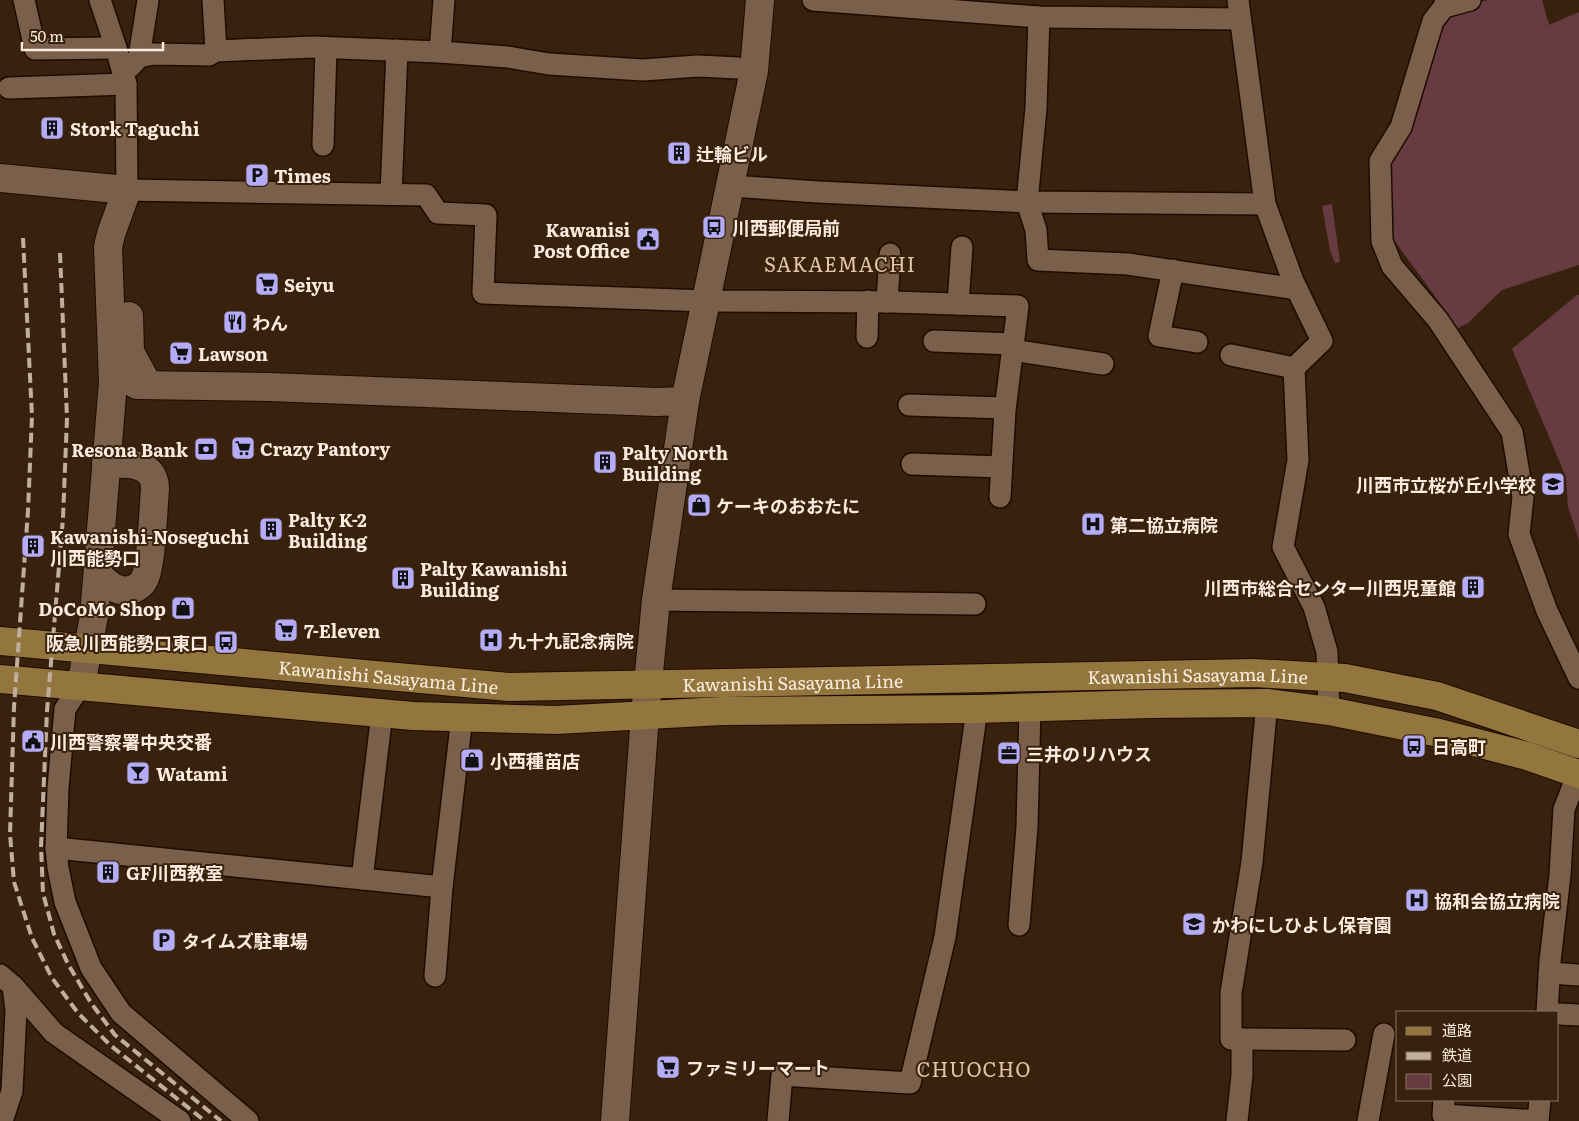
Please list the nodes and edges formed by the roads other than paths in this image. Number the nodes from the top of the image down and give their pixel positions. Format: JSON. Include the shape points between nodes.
{"nodes":[{"id":1,"x":24,"y":0,"type":"edge"},
{"id":2,"x":100,"y":0,"type":"edge"},
{"id":3,"x":148,"y":0,"type":"edge"},
{"id":4,"x":213,"y":0,"type":"edge"},
{"id":5,"x":444,"y":0,"type":"edge"},
{"id":6,"x":760,"y":0,"type":"edge"},
{"id":7,"x":813,"y":0,"type":"edge"},
{"id":8,"x":1470,"y":0,"type":"edge"},
{"id":9,"x":1445,"y":3,"type":"edge"},
{"id":10,"x":1239,"y":10,"type":"edge"},
{"id":11,"x":1039,"y":17,"type":"junction"},
{"id":12,"x":116,"y":48,"type":"junction"},
{"id":13,"x":326,"y":48,"type":"junction"},
{"id":14,"x":397,"y":50,"type":"junction"},
{"id":15,"x":216,"y":51,"type":"junction"},
{"id":16,"x":440,"y":52,"type":"junction"},
{"id":17,"x":139,"y":57,"type":"junction"},
{"id":18,"x":754,"y":71,"type":"junction"},
{"id":19,"x":124,"y":79,"type":"junction"},
{"id":20,"x":9,"y":88,"type":"dead end"},
{"id":21,"x":323,"y":145,"type":"dead end"},
{"id":22,"x":0,"y":178,"type":"edge"},
{"id":23,"x":731,"y":186,"type":"junction"},
{"id":24,"x":127,"y":190,"type":"junction"},
{"id":25,"x":391,"y":194,"type":"junction"},
{"id":26,"x":1027,"y":202,"type":"junction"},
{"id":27,"x":1265,"y":204,"type":"junction"},
{"id":28,"x":962,"y":247,"type":"dead end"},
{"id":29,"x":890,"y":254,"type":"dead end"},
{"id":30,"x":1173,"y":270,"type":"junction"},
{"id":31,"x":1297,"y":290,"type":"junction"},
{"id":32,"x":707,"y":300,"type":"junction"},
{"id":33,"x":877,"y":302,"type":"junction"},
{"id":34,"x":958,"y":304,"type":"junction"},
{"id":35,"x":867,"y":336,"type":"dead end"},
{"id":36,"x":934,"y":341,"type":"dead end"},
{"id":37,"x":1197,"y":342,"type":"dead end"},
{"id":38,"x":1013,"y":347,"type":"junction"},
{"id":39,"x":1231,"y":355,"type":"dead end"},
{"id":40,"x":1103,"y":364,"type":"dead end"},
{"id":41,"x":113,"y":365,"type":"junction"},
{"id":42,"x":1294,"y":368,"type":"junction"},
{"id":43,"x":142,"y":385,"type":"junction"},
{"id":44,"x":686,"y":401,"type":"junction"},
{"id":45,"x":909,"y":405,"type":"dead end"},
{"id":46,"x":1005,"y":408,"type":"junction"},
{"id":47,"x":112,"y":409,"type":"junction"},
{"id":48,"x":106,"y":464,"type":"junction"},
{"id":49,"x":912,"y":464,"type":"dead end"},
{"id":50,"x":1001,"y":467,"type":"junction"},
{"id":51,"x":1000,"y":497,"type":"dead end"},
{"id":52,"x":98,"y":575,"type":"junction"},
{"id":53,"x":656,"y":600,"type":"junction"},
{"id":54,"x":975,"y":604,"type":"dead end"},
{"id":55,"x":0,"y":641,"type":"edge"},
{"id":56,"x":88,"y":649,"type":"junction"},
{"id":57,"x":1327,"y":677,"type":"junction"},
{"id":58,"x":1579,"y":678,"type":"edge"},
{"id":59,"x":0,"y":679,"type":"edge"},
{"id":60,"x":81,"y":685,"type":"junction"},
{"id":61,"x":648,"y":685,"type":"junction"},
{"id":62,"x":1268,"y":703,"type":"junction"},
{"id":63,"x":1030,"y":708,"type":"junction"},
{"id":64,"x":976,"y":709,"type":"junction"},
{"id":65,"x":1329,"y":711,"type":"junction"},
{"id":66,"x":382,"y":713,"type":"junction"},
{"id":67,"x":645,"y":715,"type":"junction"},
{"id":68,"x":462,"y":717,"type":"junction"},
{"id":69,"x":1579,"y":744,"type":"edge"},
{"id":70,"x":1579,"y":773,"type":"edge"},
{"id":71,"x":56,"y":848,"type":"junction"},
{"id":72,"x":362,"y":879,"type":"junction"},
{"id":73,"x":442,"y":888,"type":"junction"},
{"id":74,"x":1020,"y":925,"type":"dead end"},
{"id":75,"x":1549,"y":973,"type":"junction"},
{"id":76,"x":1579,"y":975,"type":"edge"},
{"id":77,"x":435,"y":976,"type":"dead end"},
{"id":78,"x":6,"y":981,"type":"edge"},
{"id":79,"x":1547,"y":1011,"type":"edge"},
{"id":80,"x":1559,"y":1014,"type":"edge"},
{"id":81,"x":1579,"y":1015,"type":"edge"},
{"id":82,"x":1384,"y":1034,"type":"dead end"},
{"id":83,"x":1242,"y":1038,"type":"junction"},
{"id":84,"x":1345,"y":1040,"type":"dead end"},
{"id":85,"x":1444,"y":1101,"type":"edge"},
{"id":86,"x":1540,"y":1101,"type":"edge"},
{"id":87,"x":2,"y":1121,"type":"edge"},
{"id":88,"x":180,"y":1121,"type":"edge"},
{"id":89,"x":248,"y":1121,"type":"edge"},
{"id":90,"x":615,"y":1121,"type":"edge"},
{"id":91,"x":778,"y":1121,"type":"edge"},
{"id":92,"x":1238,"y":1121,"type":"edge"},
{"id":93,"x":1368,"y":1121,"type":"edge"},
{"id":94,"x":1538,"y":1121,"type":"edge"}],
"edges":[{"from":1,"to":12,"type":"street","via":[[35,49]]},
{"from":2,"to":12,"type":"street"},
{"from":3,"to":17,"type":"street"},
{"from":4,"to":15,"type":"street"},
{"from":5,"to":16,"type":"street"},
{"from":6,"to":18,"type":"street"},
{"from":7,"to":11,"type":"street"},
{"from":8,"to":9,"type":"street"},
{"from":9,"to":58,"type":"street","via":[[1433,20],[1401,128],[1380,161],[1382,241],[1392,266],[1438,320],[1512,432],[1523,497],[1519,534],[1547,611]]},
{"from":10,"to":11,"type":"street"},
{"from":10,"to":27,"type":"street"},
{"from":11,"to":26,"type":"street","via":[[1036,108]]},
{"from":12,"to":19,"type":"street"},
{"from":13,"to":14,"type":"street"},
{"from":13,"to":15,"type":"street"},
{"from":13,"to":21,"type":"street"},
{"from":14,"to":16,"type":"street"},
{"from":14,"to":25,"type":"street"},
{"from":15,"to":17,"type":"street","via":[[209,55],[153,54]]},
{"from":16,"to":18,"type":"street","via":[[549,64],[634,69],[698,66]]},
{"from":17,"to":19,"type":"street"},
{"from":18,"to":23,"type":"street"},
{"from":19,"to":20,"type":"street"},
{"from":19,"to":24,"type":"street"},
{"from":22,"to":24,"type":"street"},
{"from":23,"to":26,"type":"street"},
{"from":23,"to":32,"type":"street"},
{"from":24,"to":25,"type":"street"},
{"from":24,"to":41,"type":"street","via":[[108,246]]},
{"from":24,"to":43,"type":"street","via":[[130,352]]},
{"from":25,"to":32,"type":"street","via":[[426,195],[438,213],[486,215],[483,293]]},
{"from":26,"to":27,"type":"street"},
{"from":26,"to":30,"type":"street","via":[[1036,230],[1038,260],[1128,264]]},
{"from":27,"to":31,"type":"street"},
{"from":28,"to":34,"type":"street"},
{"from":29,"to":33,"type":"street"},
{"from":30,"to":31,"type":"street"},
{"from":30,"to":37,"type":"street","via":[[1159,336]]},
{"from":31,"to":42,"type":"street","via":[[1322,341]]},
{"from":32,"to":33,"type":"street"},
{"from":32,"to":44,"type":"street"},
{"from":33,"to":34,"type":"street"},
{"from":33,"to":35,"type":"street"},
{"from":34,"to":38,"type":"street","via":[[1018,306]]},
{"from":36,"to":38,"type":"street"},
{"from":38,"to":40,"type":"street"},
{"from":38,"to":46,"type":"street"},
{"from":39,"to":42,"type":"street"},
{"from":41,"to":43,"type":"street","via":[[120,375]]},
{"from":41,"to":47,"type":"street"},
{"from":42,"to":57,"type":"street","via":[[1298,460],[1283,547],[1314,607],[1327,652]]},
{"from":43,"to":44,"type":"street"},
{"from":43,"to":47,"type":"street","via":[[127,391]]},
{"from":44,"to":53,"type":"street"},
{"from":45,"to":46,"type":"street"},
{"from":46,"to":50,"type":"street"},
{"from":47,"to":48,"type":"street"},
{"from":48,"to":52,"type":"street"},
{"from":48,"to":52,"type":"street","via":[[134,464],[146,470],[153,478],[155,490],[148,567],[142,583],[137,588],[123,591]]},
{"from":49,"to":50,"type":"street"},
{"from":50,"to":51,"type":"street"},
{"from":52,"to":56,"type":"street"},
{"from":53,"to":54,"type":"street"},
{"from":53,"to":61,"type":"street"},
{"from":55,"to":56,"type":"main road","name":"Kawanishi Sasayama Line"},
{"from":56,"to":60,"type":"street"},
{"from":56,"to":61,"type":"main road","name":"Kawanishi Sasayama Line","via":[[509,688]]},
{"from":57,"to":61,"type":"main road","name":"Kawanishi Sasayama Line","via":[[1254,673]]},
{"from":57,"to":65,"type":"street"},
{"from":57,"to":69,"type":"main road","name":"Kawanishi Sasayama Line","via":[[1437,696]]},
{"from":59,"to":60,"type":"main road","name":"Kawanishi Sasayama Line"},
{"from":60,"to":66,"type":"main road","name":"Kawanishi Sasayama Line"},
{"from":60,"to":71,"type":"street","via":[[65,709]]},
{"from":61,"to":67,"type":"street"},
{"from":62,"to":63,"type":"main road","name":"Kawanishi Sasayama Line"},
{"from":62,"to":65,"type":"main road","name":"Kawanishi Sasayama Line"},
{"from":62,"to":83,"type":"street","via":[[1252,862],[1231,993],[1231,1039]]},
{"from":63,"to":64,"type":"main road","name":"Kawanishi Sasayama Line"},
{"from":63,"to":74,"type":"street","via":[[1028,827]]},
{"from":64,"to":67,"type":"main road","name":"Kawanishi Sasayama Line","via":[[722,711]]},
{"from":64,"to":91,"type":"street","via":[[945,937],[910,1083],[782,1075]]},
{"from":65,"to":70,"type":"main road","name":"Kawanishi Sasayama Line","via":[[1438,733]]},
{"from":66,"to":68,"type":"main road","name":"Kawanishi Sasayama Line"},
{"from":66,"to":72,"type":"street"},
{"from":67,"to":68,"type":"main road","name":"Kawanishi Sasayama Line","via":[[556,720]]},
{"from":67,"to":90,"type":"street"},
{"from":68,"to":73,"type":"street"},
{"from":70,"to":75,"type":"street","via":[[1564,809]]},
{"from":71,"to":72,"type":"street"},
{"from":71,"to":89,"type":"street","via":[[64,902],[91,968],[121,1013]]},
{"from":72,"to":73,"type":"street"},
{"from":73,"to":77,"type":"street"},
{"from":75,"to":76,"type":"street"},
{"from":75,"to":79,"type":"street"},
{"from":78,"to":87,"type":"street","via":[[16,1012],[12,1091]]},
{"from":78,"to":88,"type":"street","via":[[54,1033]]},
{"from":80,"to":81,"type":"street"},
{"from":82,"to":93,"type":"street"},
{"from":83,"to":84,"type":"street"},
{"from":83,"to":92,"type":"street"},
{"from":85,"to":94,"type":"street","via":[[1443,1115]]},
{"from":86,"to":94,"type":"street"}]}
